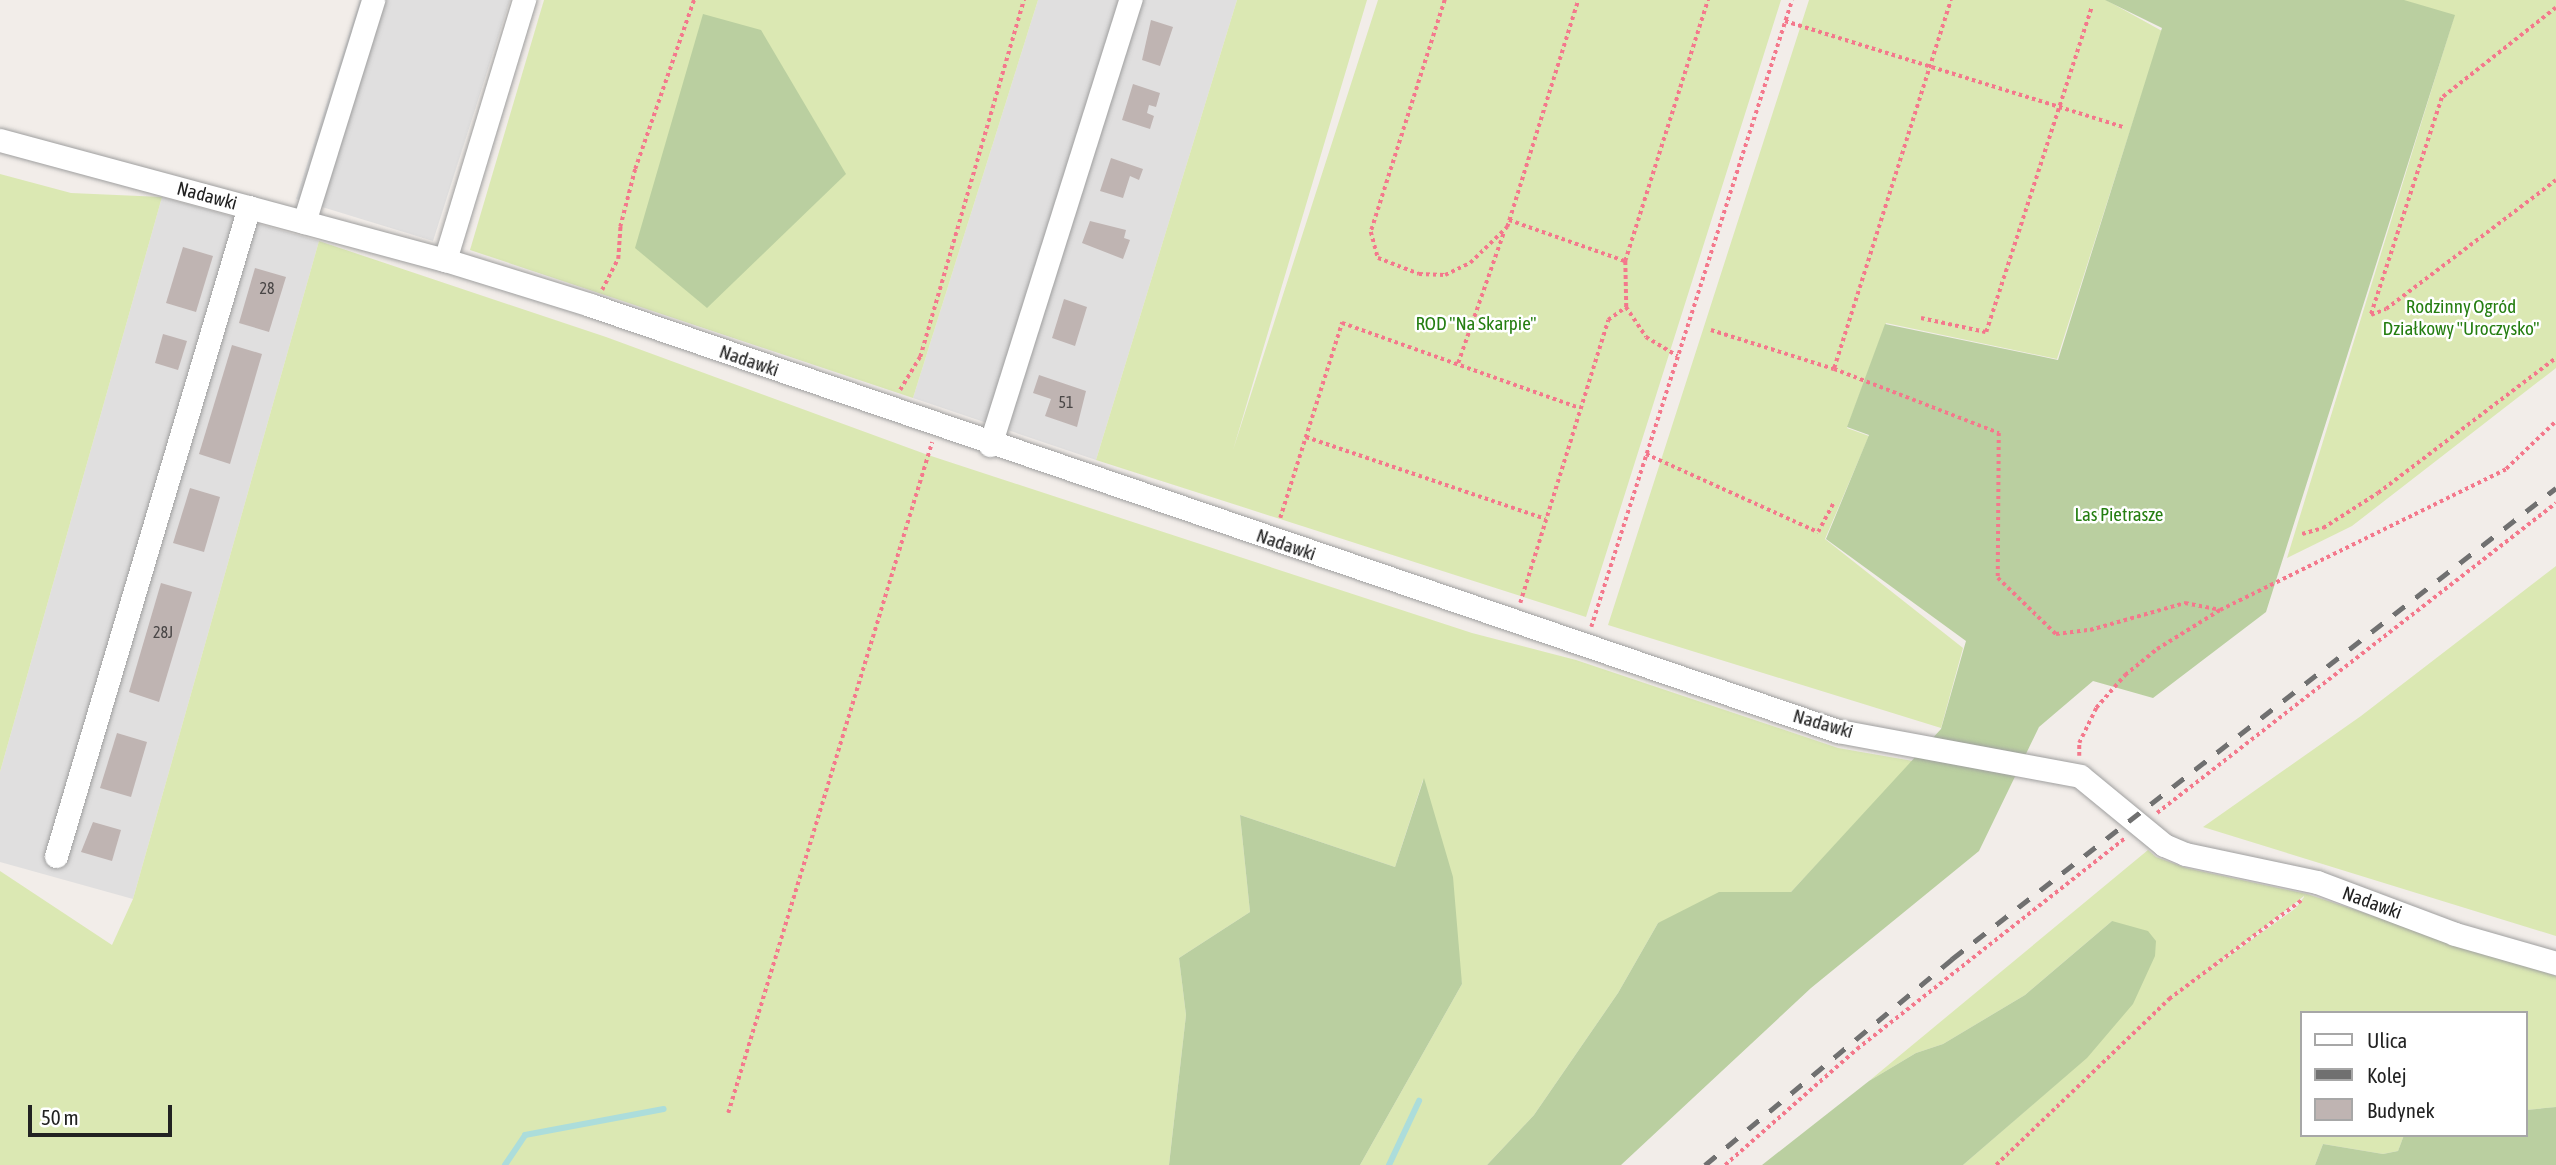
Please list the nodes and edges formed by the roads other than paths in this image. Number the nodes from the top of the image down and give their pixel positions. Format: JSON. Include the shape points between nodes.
{"nodes":[{"id":1,"x":373,"y":0,"type":"edge"},
{"id":2,"x":524,"y":0,"type":"edge"},
{"id":3,"x":1130,"y":0,"type":"edge"},
{"id":4,"x":0,"y":140,"type":"edge"},
{"id":5,"x":249,"y":207,"type":"junction"},
{"id":6,"x":303,"y":222,"type":"junction"},
{"id":7,"x":445,"y":260,"type":"junction"},
{"id":8,"x":990,"y":445,"type":"junction"},
{"id":9,"x":56,"y":856,"type":"dead end"},
{"id":10,"x":2556,"y":963,"type":"edge"}],
"edges":[{"from":1,"to":6,"type":"street"},
{"from":2,"to":7,"type":"street"},
{"from":3,"to":8,"type":"street"},
{"from":4,"to":5,"type":"street","name":"Nadawki"},
{"from":5,"to":6,"type":"street","name":"Nadawki"},
{"from":5,"to":9,"type":"street"},
{"from":6,"to":7,"type":"street","name":"Nadawki"},
{"from":7,"to":8,"type":"street","name":"Nadawki","via":[[590,305]]},
{"from":8,"to":10,"type":"street","name":"Nadawki","via":[[1838,731],[2080,776],[2164,845],[2317,882],[2455,934]]}]}
